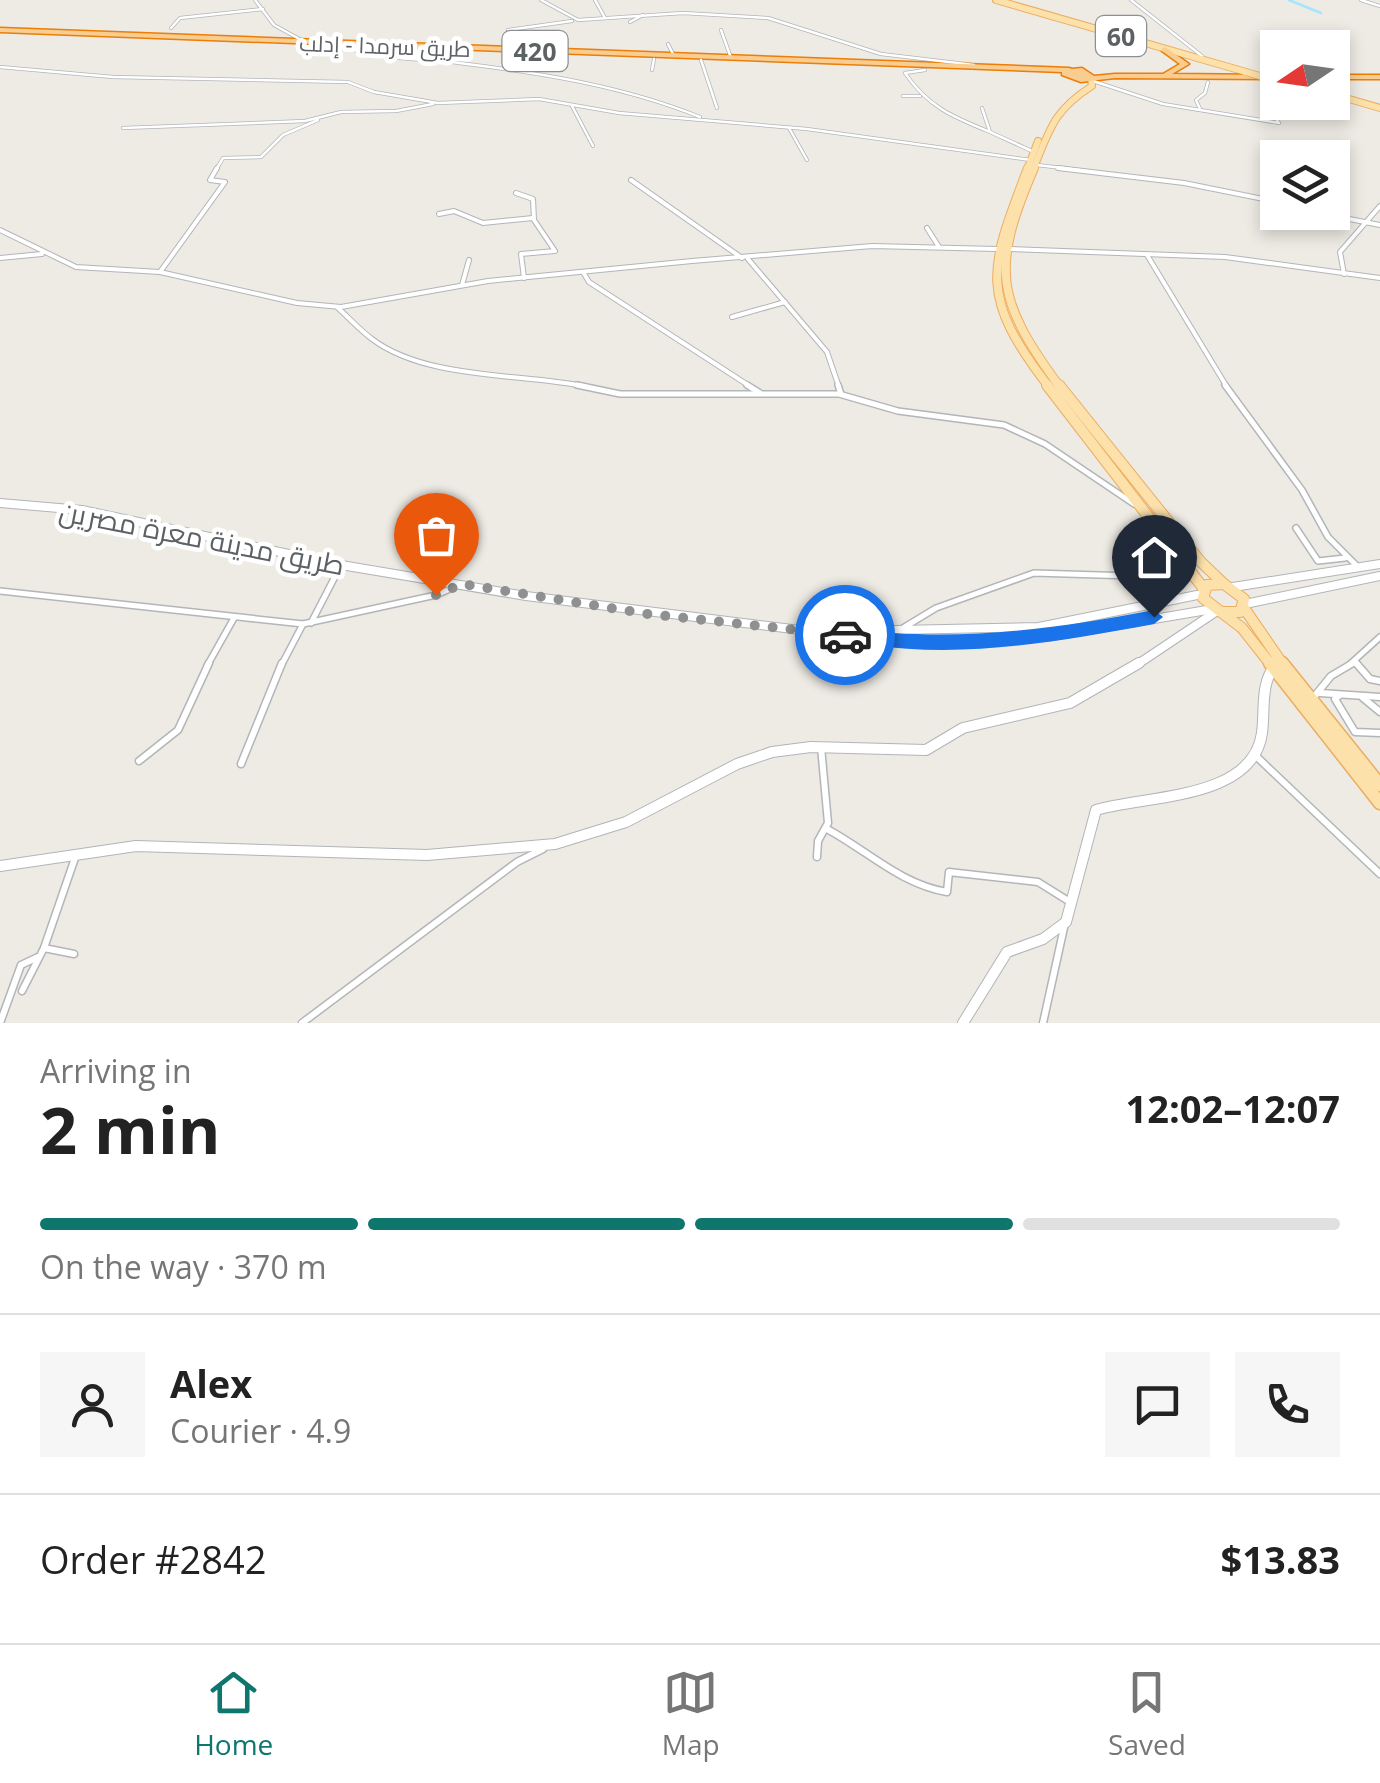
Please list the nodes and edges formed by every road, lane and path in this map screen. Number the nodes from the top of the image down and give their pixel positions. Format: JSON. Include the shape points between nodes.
{"nodes":[{"id":1,"x":255,"y":0,"type":"edge"},
{"id":2,"x":541,"y":0,"type":"edge"},
{"id":3,"x":596,"y":0,"type":"edge"},
{"id":4,"x":996,"y":0,"type":"edge"},
{"id":5,"x":1008,"y":0,"type":"edge"},
{"id":6,"x":1130,"y":0,"type":"edge"},
{"id":7,"x":1361,"y":0,"type":"edge"},
{"id":8,"x":1380,"y":6,"type":"edge"},
{"id":9,"x":263,"y":9,"type":"junction"},
{"id":10,"x":646,"y":14,"type":"junction"},
{"id":11,"x":605,"y":18,"type":"junction"},
{"id":12,"x":580,"y":20,"type":"junction"},
{"id":13,"x":630,"y":22,"type":"dead end"},
{"id":14,"x":171,"y":28,"type":"dead end"},
{"id":15,"x":721,"y":30,"type":"dead end"},
{"id":16,"x":0,"y":31,"type":"edge"},
{"id":17,"x":262,"y":42,"type":"junction"},
{"id":18,"x":306,"y":42,"type":"junction"},
{"id":19,"x":668,"y":44,"type":"dead end"},
{"id":20,"x":345,"y":46,"type":"junction"},
{"id":21,"x":1166,"y":48,"type":"junction"},
{"id":22,"x":434,"y":49,"type":"junction"},
{"id":23,"x":515,"y":50,"type":"junction"},
{"id":24,"x":674,"y":56,"type":"junction"},
{"id":25,"x":1202,"y":56,"type":"junction"},
{"id":26,"x":731,"y":58,"type":"junction"},
{"id":27,"x":654,"y":59,"type":"junction"},
{"id":28,"x":702,"y":60,"type":"junction"},
{"id":29,"x":0,"y":67,"type":"edge"},
{"id":30,"x":987,"y":69,"type":"junction"},
{"id":31,"x":652,"y":70,"type":"dead end"},
{"id":32,"x":925,"y":70,"type":"junction"},
{"id":33,"x":1260,"y":73,"type":"edge"},
{"id":34,"x":1164,"y":75,"type":"junction"},
{"id":35,"x":1071,"y":76,"type":"junction"},
{"id":36,"x":1260,"y":76,"type":"edge"},
{"id":37,"x":1350,"y":76,"type":"edge"},
{"id":38,"x":1380,"y":76,"type":"edge"},
{"id":39,"x":1090,"y":77,"type":"junction"},
{"id":40,"x":1260,"y":79,"type":"edge"},
{"id":41,"x":1260,"y":79,"type":"edge"},
{"id":42,"x":1208,"y":82,"type":"dead end"},
{"id":43,"x":904,"y":96,"type":"dead end"},
{"id":44,"x":920,"y":96,"type":"junction"},
{"id":45,"x":1350,"y":101,"type":"edge"},
{"id":46,"x":438,"y":102,"type":"junction"},
{"id":47,"x":572,"y":106,"type":"junction"},
{"id":48,"x":718,"y":108,"type":"dead end"},
{"id":49,"x":982,"y":108,"type":"dead end"},
{"id":50,"x":1200,"y":108,"type":"junction"},
{"id":51,"x":1380,"y":109,"type":"edge"},
{"id":52,"x":328,"y":115,"type":"junction"},
{"id":53,"x":1260,"y":118,"type":"edge"},
{"id":54,"x":708,"y":120,"type":"junction"},
{"id":55,"x":124,"y":128,"type":"dead end"},
{"id":56,"x":788,"y":128,"type":"junction"},
{"id":57,"x":990,"y":132,"type":"junction"},
{"id":58,"x":1043,"y":140,"type":"junction"},
{"id":59,"x":594,"y":146,"type":"dead end"},
{"id":60,"x":1034,"y":159,"type":"junction"},
{"id":61,"x":807,"y":160,"type":"dead end"},
{"id":62,"x":631,"y":180,"type":"dead end"},
{"id":63,"x":516,"y":193,"type":"dead end"},
{"id":64,"x":1260,"y":198,"type":"edge"},
{"id":65,"x":1380,"y":206,"type":"edge"},
{"id":66,"x":438,"y":214,"type":"dead end"},
{"id":67,"x":534,"y":218,"type":"junction"},
{"id":68,"x":1350,"y":219,"type":"edge"},
{"id":69,"x":1366,"y":222,"type":"junction"},
{"id":70,"x":1380,"y":224,"type":"edge"},
{"id":71,"x":926,"y":228,"type":"dead end"},
{"id":72,"x":0,"y":230,"type":"edge"},
{"id":73,"x":939,"y":248,"type":"junction"},
{"id":74,"x":1002,"y":249,"type":"junction"},
{"id":75,"x":45,"y":254,"type":"junction"},
{"id":76,"x":1148,"y":255,"type":"junction"},
{"id":77,"x":0,"y":258,"type":"edge"},
{"id":78,"x":745,"y":259,"type":"junction"},
{"id":79,"x":470,"y":260,"type":"dead end"},
{"id":80,"x":160,"y":272,"type":"junction"},
{"id":81,"x":583,"y":272,"type":"junction"},
{"id":82,"x":1344,"y":274,"type":"junction"},
{"id":83,"x":524,"y":278,"type":"junction"},
{"id":84,"x":1380,"y":278,"type":"edge"},
{"id":85,"x":462,"y":285,"type":"junction"},
{"id":86,"x":785,"y":302,"type":"junction"},
{"id":87,"x":336,"y":307,"type":"junction"},
{"id":88,"x":732,"y":317,"type":"dead end"},
{"id":89,"x":762,"y":394,"type":"junction"},
{"id":90,"x":841,"y":394,"type":"junction"},
{"id":91,"x":0,"y":503,"type":"edge"},
{"id":92,"x":1148,"y":511,"type":"junction"},
{"id":93,"x":1296,"y":528,"type":"dead end"},
{"id":94,"x":1345,"y":558,"type":"junction"},
{"id":95,"x":1380,"y":564,"type":"edge"},
{"id":96,"x":340,"y":565,"type":"junction"},
{"id":97,"x":1360,"y":568,"type":"junction"},
{"id":98,"x":1192,"y":570,"type":"junction"},
{"id":99,"x":1380,"y":576,"type":"edge"},
{"id":100,"x":462,"y":584,"type":"junction"},
{"id":101,"x":1229,"y":586,"type":"junction"},
{"id":102,"x":0,"y":591,"type":"edge"},
{"id":103,"x":1203,"y":591,"type":"junction"},
{"id":104,"x":871,"y":601,"type":"dead end"},
{"id":105,"x":1244,"y":606,"type":"junction"},
{"id":106,"x":1217,"y":610,"type":"junction"},
{"id":107,"x":234,"y":618,"type":"junction"},
{"id":108,"x":307,"y":624,"type":"junction"},
{"id":109,"x":900,"y":630,"type":"junction"},
{"id":110,"x":819,"y":631,"type":"junction"},
{"id":111,"x":874,"y":631,"type":"junction"},
{"id":112,"x":1380,"y":637,"type":"edge"},
{"id":113,"x":1355,"y":662,"type":"junction"},
{"id":114,"x":1278,"y":666,"type":"junction"},
{"id":115,"x":1380,"y":681,"type":"edge"},
{"id":116,"x":1340,"y":695,"type":"junction"},
{"id":117,"x":1316,"y":696,"type":"junction"},
{"id":118,"x":1361,"y":696,"type":"junction"},
{"id":119,"x":1380,"y":697,"type":"edge"},
{"id":120,"x":1372,"y":707,"type":"junction"},
{"id":121,"x":1363,"y":712,"type":"dead end"},
{"id":122,"x":1380,"y":712,"type":"edge"},
{"id":123,"x":1380,"y":733,"type":"edge"},
{"id":124,"x":821,"y":748,"type":"junction"},
{"id":125,"x":1257,"y":757,"type":"junction"},
{"id":126,"x":139,"y":761,"type":"dead end"},
{"id":127,"x":241,"y":764,"type":"dead end"},
{"id":128,"x":1380,"y":785,"type":"edge"},
{"id":129,"x":1380,"y":803,"type":"edge"},
{"id":130,"x":827,"y":829,"type":"junction"},
{"id":131,"x":555,"y":844,"type":"junction"},
{"id":132,"x":76,"y":855,"type":"junction"},
{"id":133,"x":818,"y":856,"type":"dead end"},
{"id":134,"x":0,"y":866,"type":"edge"},
{"id":135,"x":1380,"y":874,"type":"edge"},
{"id":136,"x":1073,"y":903,"type":"junction"},
{"id":137,"x":1066,"y":922,"type":"junction"},
{"id":138,"x":42,"y":952,"type":"junction"},
{"id":139,"x":74,"y":954,"type":"dead end"},
{"id":140,"x":22,"y":991,"type":"dead end"},
{"id":141,"x":0,"y":1023,"type":"edge"},
{"id":142,"x":302,"y":1023,"type":"edge"},
{"id":143,"x":963,"y":1023,"type":"edge"},
{"id":144,"x":1043,"y":1023,"type":"edge"}],
"edges":[{"from":1,"to":9,"type":"street"},
{"from":2,"to":12,"type":"street"},
{"from":3,"to":11,"type":"street"},
{"from":4,"to":21,"type":"main road","number":"60"},
{"from":5,"to":21,"type":"main road","number":"60"},
{"from":6,"to":25,"type":"street"},
{"from":7,"to":8,"type":"street"},
{"from":9,"to":14,"type":"street","via":[[180,18]]},
{"from":9,"to":18,"type":"street","via":[[274,24]]},
{"from":10,"to":11,"type":"street"},
{"from":10,"to":13,"type":"street"},
{"from":10,"to":30,"type":"street","via":[[768,18],[880,54]]},
{"from":11,"to":12,"type":"street"},
{"from":12,"to":23,"type":"street","via":[[508,30]]},
{"from":15,"to":26,"type":"street"},
{"from":16,"to":17,"type":"highway","name":"طريق سرمدا - إدلب","number":"420"},
{"from":17,"to":18,"type":"highway","name":"طريق سرمدا - إدلب","number":"420"},
{"from":17,"to":20,"type":"highway","name":"طريق سرمدا - إدلب","number":"420"},
{"from":18,"to":22,"type":"highway","name":"طريق سرمدا - إدلب","number":"420"},
{"from":19,"to":24,"type":"street"},
{"from":20,"to":22,"type":"highway","name":"طريق سرمدا - إدلب","number":"420"},
{"from":20,"to":54,"type":"street","via":[[568,82]]},
{"from":21,"to":25,"type":"main road","number":"60"},
{"from":21,"to":34,"type":"highway","via":[[1184,64]]},
{"from":21,"to":36,"type":"main road","number":"60","bridge":true},
{"from":22,"to":23,"type":"highway","name":"طريق سرمدا - إدلب","number":"420"},
{"from":22,"to":27,"type":"highway","name":"طريق سرمدا - إدلب","number":"420"},
{"from":23,"to":24,"type":"highway","name":"طريق سرمدا - إدلب","number":"420"},
{"from":24,"to":26,"type":"highway","name":"طريق سرمدا - إدلب","number":"420"},
{"from":25,"to":33,"type":"main road","number":"60","bridge":true},
{"from":26,"to":30,"type":"highway","name":"طريق سرمدا - إدلب","number":"420"},
{"from":27,"to":28,"type":"highway","name":"طريق سرمدا - إدلب","number":"420"},
{"from":27,"to":31,"type":"street"},
{"from":28,"to":32,"type":"highway","name":"طريق سرمدا - إدلب","number":"420"},
{"from":28,"to":48,"type":"street"},
{"from":29,"to":46,"type":"street","via":[[112,77],[348,82]]},
{"from":30,"to":35,"type":"highway","name":"طريق سرمدا - إدلب","number":"420"},
{"from":32,"to":35,"type":"highway","name":"طريق سرمدا - إدلب","number":"420"},
{"from":32,"to":44,"type":"street","via":[[906,72]]},
{"from":34,"to":39,"type":"highway"},
{"from":34,"to":40,"type":"highway"},
{"from":35,"to":39,"type":"highway"},
{"from":35,"to":58,"type":"main road","via":[[1075,89],[1052,109]]},
{"from":37,"to":38,"type":"highway"},
{"from":39,"to":41,"type":"highway"},
{"from":39,"to":50,"type":"street","via":[[1157,102]]},
{"from":39,"to":58,"type":"main road","via":[[1062,106]]},
{"from":42,"to":50,"type":"street","via":[[1196,100]]},
{"from":43,"to":44,"type":"street"},
{"from":44,"to":57,"type":"street","via":[[938,114]]},
{"from":45,"to":51,"type":"main road"},
{"from":46,"to":47,"type":"street","via":[[522,98]]},
{"from":46,"to":52,"type":"street","via":[[396,112]]},
{"from":47,"to":54,"type":"street"},
{"from":47,"to":59,"type":"street"},
{"from":49,"to":57,"type":"street"},
{"from":50,"to":53,"type":"street"},
{"from":52,"to":55,"type":"street"},
{"from":52,"to":80,"type":"street","via":[[283,135],[261,157],[223,158],[210,180],[225,182]]},
{"from":54,"to":56,"type":"street"},
{"from":56,"to":60,"type":"street"},
{"from":56,"to":61,"type":"street"},
{"from":57,"to":60,"type":"street"},
{"from":58,"to":60,"type":"main road"},
{"from":60,"to":64,"type":"street"},
{"from":60,"to":74,"type":"main road"},
{"from":62,"to":78,"type":"street"},
{"from":63,"to":67,"type":"street","via":[[533,199]]},
{"from":65,"to":69,"type":"street"},
{"from":66,"to":67,"type":"street","via":[[454,211],[483,223]]},
{"from":67,"to":83,"type":"street","via":[[555,250],[521,254]]},
{"from":68,"to":69,"type":"street"},
{"from":69,"to":70,"type":"street"},
{"from":69,"to":82,"type":"street","via":[[1340,252]]},
{"from":71,"to":73,"type":"street"},
{"from":72,"to":75,"type":"street"},
{"from":73,"to":74,"type":"street"},
{"from":73,"to":78,"type":"street","via":[[872,246]]},
{"from":74,"to":76,"type":"street"},
{"from":74,"to":92,"type":"main road","via":[[996,284],[1015,338]]},
{"from":74,"to":101,"type":"main road","via":[[1006,298],[1027,344],[1200,561]]},
{"from":75,"to":77,"type":"street"},
{"from":75,"to":80,"type":"street","via":[[76,267]]},
{"from":76,"to":82,"type":"street","via":[[1225,257]]},
{"from":76,"to":94,"type":"street","via":[[1238,410],[1296,481]]},
{"from":78,"to":81,"type":"street"},
{"from":78,"to":86,"type":"street"},
{"from":79,"to":85,"type":"street"},
{"from":80,"to":87,"type":"street"},
{"from":81,"to":83,"type":"street"},
{"from":81,"to":89,"type":"street"},
{"from":82,"to":84,"type":"street"},
{"from":83,"to":85,"type":"street"},
{"from":85,"to":87,"type":"street"},
{"from":86,"to":88,"type":"street"},
{"from":86,"to":90,"type":"street","via":[[827,352]]},
{"from":87,"to":89,"type":"street","via":[[375,342],[450,372],[551,379],[623,394]]},
{"from":89,"to":90,"type":"street"},
{"from":90,"to":92,"type":"street","via":[[898,411],[1004,425],[1046,444]]},
{"from":91,"to":96,"type":"main road","name":"طريق مدينة معرة مصرين","via":[[82,510]]},
{"from":92,"to":98,"type":"main road"},
{"from":93,"to":94,"type":"street","via":[[1318,561]]},
{"from":94,"to":97,"type":"street"},
{"from":95,"to":97,"type":"main road"},
{"from":96,"to":100,"type":"main road","name":"طريق مدينة معرة مصرين"},
{"from":96,"to":108,"type":"street"},
{"from":97,"to":101,"type":"main road"},
{"from":98,"to":103,"type":"main road"},
{"from":98,"to":109,"type":"street","via":[[1034,573],[936,608]]},
{"from":99,"to":105,"type":"main road"},
{"from":100,"to":108,"type":"street"},
{"from":100,"to":110,"type":"main road","name":"طريق مدينة معرة مصرين","via":[[648,614]]},
{"from":101,"to":103,"type":"main road"},
{"from":101,"to":105,"type":"main road"},
{"from":102,"to":107,"type":"street"},
{"from":103,"to":106,"type":"main road"},
{"from":103,"to":109,"type":"main road","name":"طريق مدينة معرة مصرين","via":[[1039,627]]},
{"from":104,"to":111,"type":"street"},
{"from":105,"to":106,"type":"main road","via":[[1234,614]]},
{"from":105,"to":114,"type":"main road"},
{"from":106,"to":110,"type":"main road","name":"طريق مدينة معرة مصرين","via":[[970,644]]},
{"from":106,"to":114,"type":"main road"},
{"from":106,"to":124,"type":"main road","via":[[1070,703],[963,728],[926,750]]},
{"from":107,"to":108,"type":"street"},
{"from":107,"to":126,"type":"street","via":[[178,730]]},
{"from":108,"to":127,"type":"street","via":[[270,687],[274,694]]},
{"from":109,"to":111,"type":"main road","name":"طريق مدينة معرة مصرين"},
{"from":110,"to":111,"type":"main road","name":"طريق مدينة معرة مصرين"},
{"from":112,"to":113,"type":"street"},
{"from":113,"to":115,"type":"street"},
{"from":113,"to":117,"type":"street","via":[[1331,676]]},
{"from":114,"to":117,"type":"main road"},
{"from":114,"to":125,"type":"main road","via":[[1267,675]]},
{"from":114,"to":129,"type":"main road"},
{"from":116,"to":117,"type":"street"},
{"from":116,"to":118,"type":"street"},
{"from":116,"to":123,"type":"street","via":[[1335,698],[1355,732]]},
{"from":117,"to":128,"type":"main road"},
{"from":118,"to":119,"type":"street"},
{"from":118,"to":120,"type":"street"},
{"from":120,"to":121,"type":"street"},
{"from":120,"to":122,"type":"street"},
{"from":124,"to":130,"type":"street"},
{"from":124,"to":131,"type":"main road","via":[[772,752],[737,764],[626,822]]},
{"from":125,"to":135,"type":"street"},
{"from":125,"to":136,"type":"main road","via":[[1220,782],[1096,810]]},
{"from":130,"to":133,"type":"street"},
{"from":130,"to":136,"type":"street","via":[[924,890],[947,892],[949,872],[1038,882]]},
{"from":131,"to":132,"type":"main road","via":[[427,854],[136,846]]},
{"from":131,"to":142,"type":"street","via":[[516,862]]},
{"from":132,"to":134,"type":"main road"},
{"from":132,"to":138,"type":"street"},
{"from":136,"to":137,"type":"main road"},
{"from":137,"to":143,"type":"main road","via":[[1044,940],[1008,952]]},
{"from":137,"to":144,"type":"street"},
{"from":138,"to":139,"type":"street"},
{"from":138,"to":140,"type":"street"},
{"from":138,"to":141,"type":"street","via":[[20,965]]}]}
